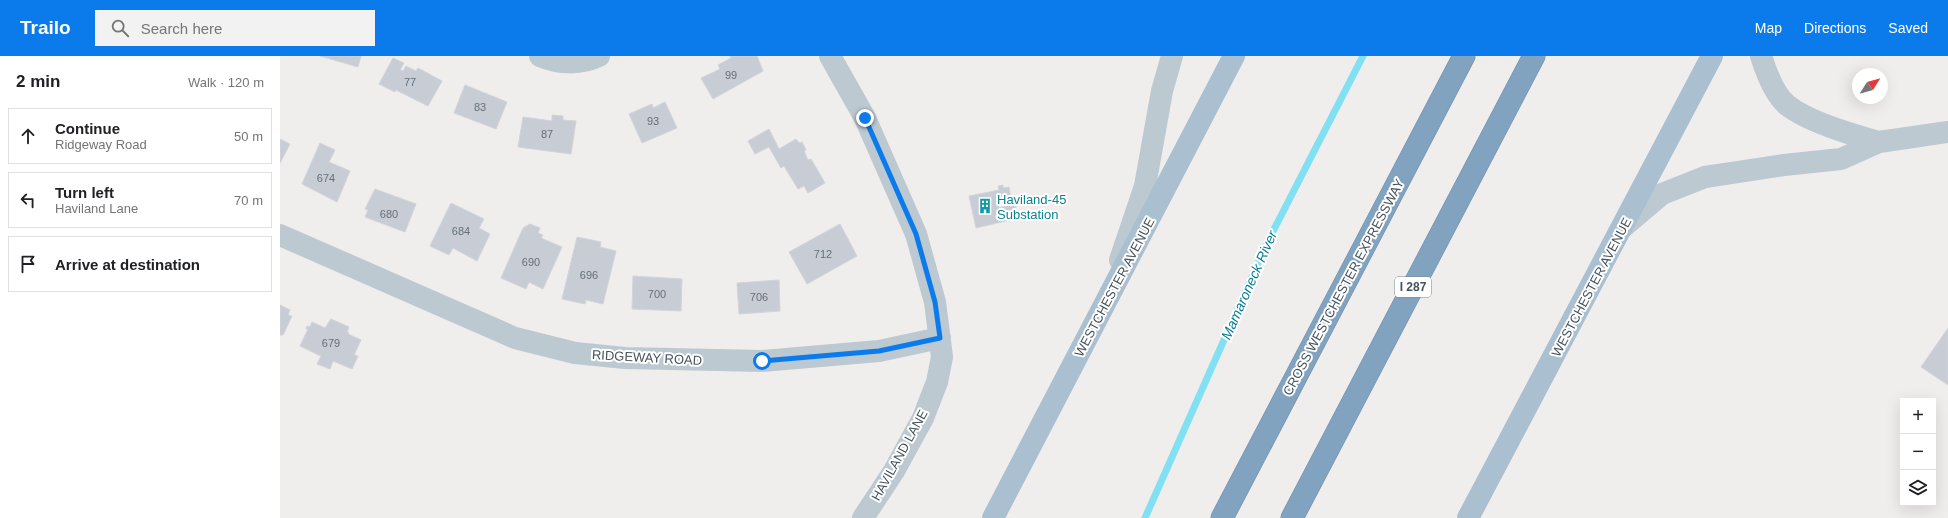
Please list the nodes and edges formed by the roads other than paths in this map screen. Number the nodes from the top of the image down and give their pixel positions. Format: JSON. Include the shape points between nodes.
{"nodes":[{"id":1,"x":540,"y":56,"type":"edge"},
{"id":2,"x":600,"y":56,"type":"edge"},
{"id":3,"x":830,"y":56,"type":"edge"},
{"id":4,"x":1172,"y":56,"type":"edge"},
{"id":5,"x":1234,"y":56,"type":"edge"},
{"id":6,"x":1464,"y":56,"type":"edge"},
{"id":7,"x":1534,"y":56,"type":"edge"},
{"id":8,"x":1712,"y":56,"type":"edge"},
{"id":9,"x":1761,"y":56,"type":"edge"},
{"id":10,"x":1948,"y":132,"type":"edge"},
{"id":11,"x":1879,"y":142,"type":"junction"},
{"id":12,"x":1623,"y":227,"type":"junction"},
{"id":13,"x":280,"y":234,"type":"edge"},
{"id":14,"x":1107,"y":300,"type":"junction"},
{"id":15,"x":940,"y":338,"type":"junction"},
{"id":16,"x":863,"y":518,"type":"edge"},
{"id":17,"x":993,"y":518,"type":"edge"},
{"id":18,"x":1222,"y":518,"type":"edge"},
{"id":19,"x":1292,"y":518,"type":"edge"},
{"id":20,"x":1468,"y":518,"type":"edge"}],
"edges":[{"from":1,"to":2,"type":"street","via":[[567,63],[591,60]]},
{"from":3,"to":15,"type":"street","name":"HAVILAND LANE","via":[[865,118],[916,234],[935,302]]},
{"from":4,"to":14,"type":"street","via":[[1162,91],[1145,186]]},
{"from":5,"to":14,"type":"main road","name":"WESTCHESTER AVENUE"},
{"from":6,"to":18,"type":"highway","name":"CROSS WESTCHESTER EXPRESSWAY"},
{"from":7,"to":19,"type":"highway","number":"I 287"},
{"from":8,"to":12,"type":"main road","name":"WESTCHESTER AVENUE"},
{"from":9,"to":11,"type":"street","via":[[1766,72],[1786,104],[1806,118]]},
{"from":10,"to":11,"type":"street"},
{"from":11,"to":12,"type":"street","via":[[1841,159],[1705,177],[1662,194]]},
{"from":12,"to":20,"type":"main road","name":"WESTCHESTER AVENUE"},
{"from":13,"to":15,"type":"street","name":"RIDGEWAY ROAD","via":[[515,338],[575,353],[625,358],[762,361],[879,351]]},
{"from":14,"to":17,"type":"main road","name":"WESTCHESTER AVENUE"},
{"from":15,"to":16,"type":"street","name":"HAVILAND LANE","via":[[942,357],[938,376],[923,418],[894,471]]}]}
